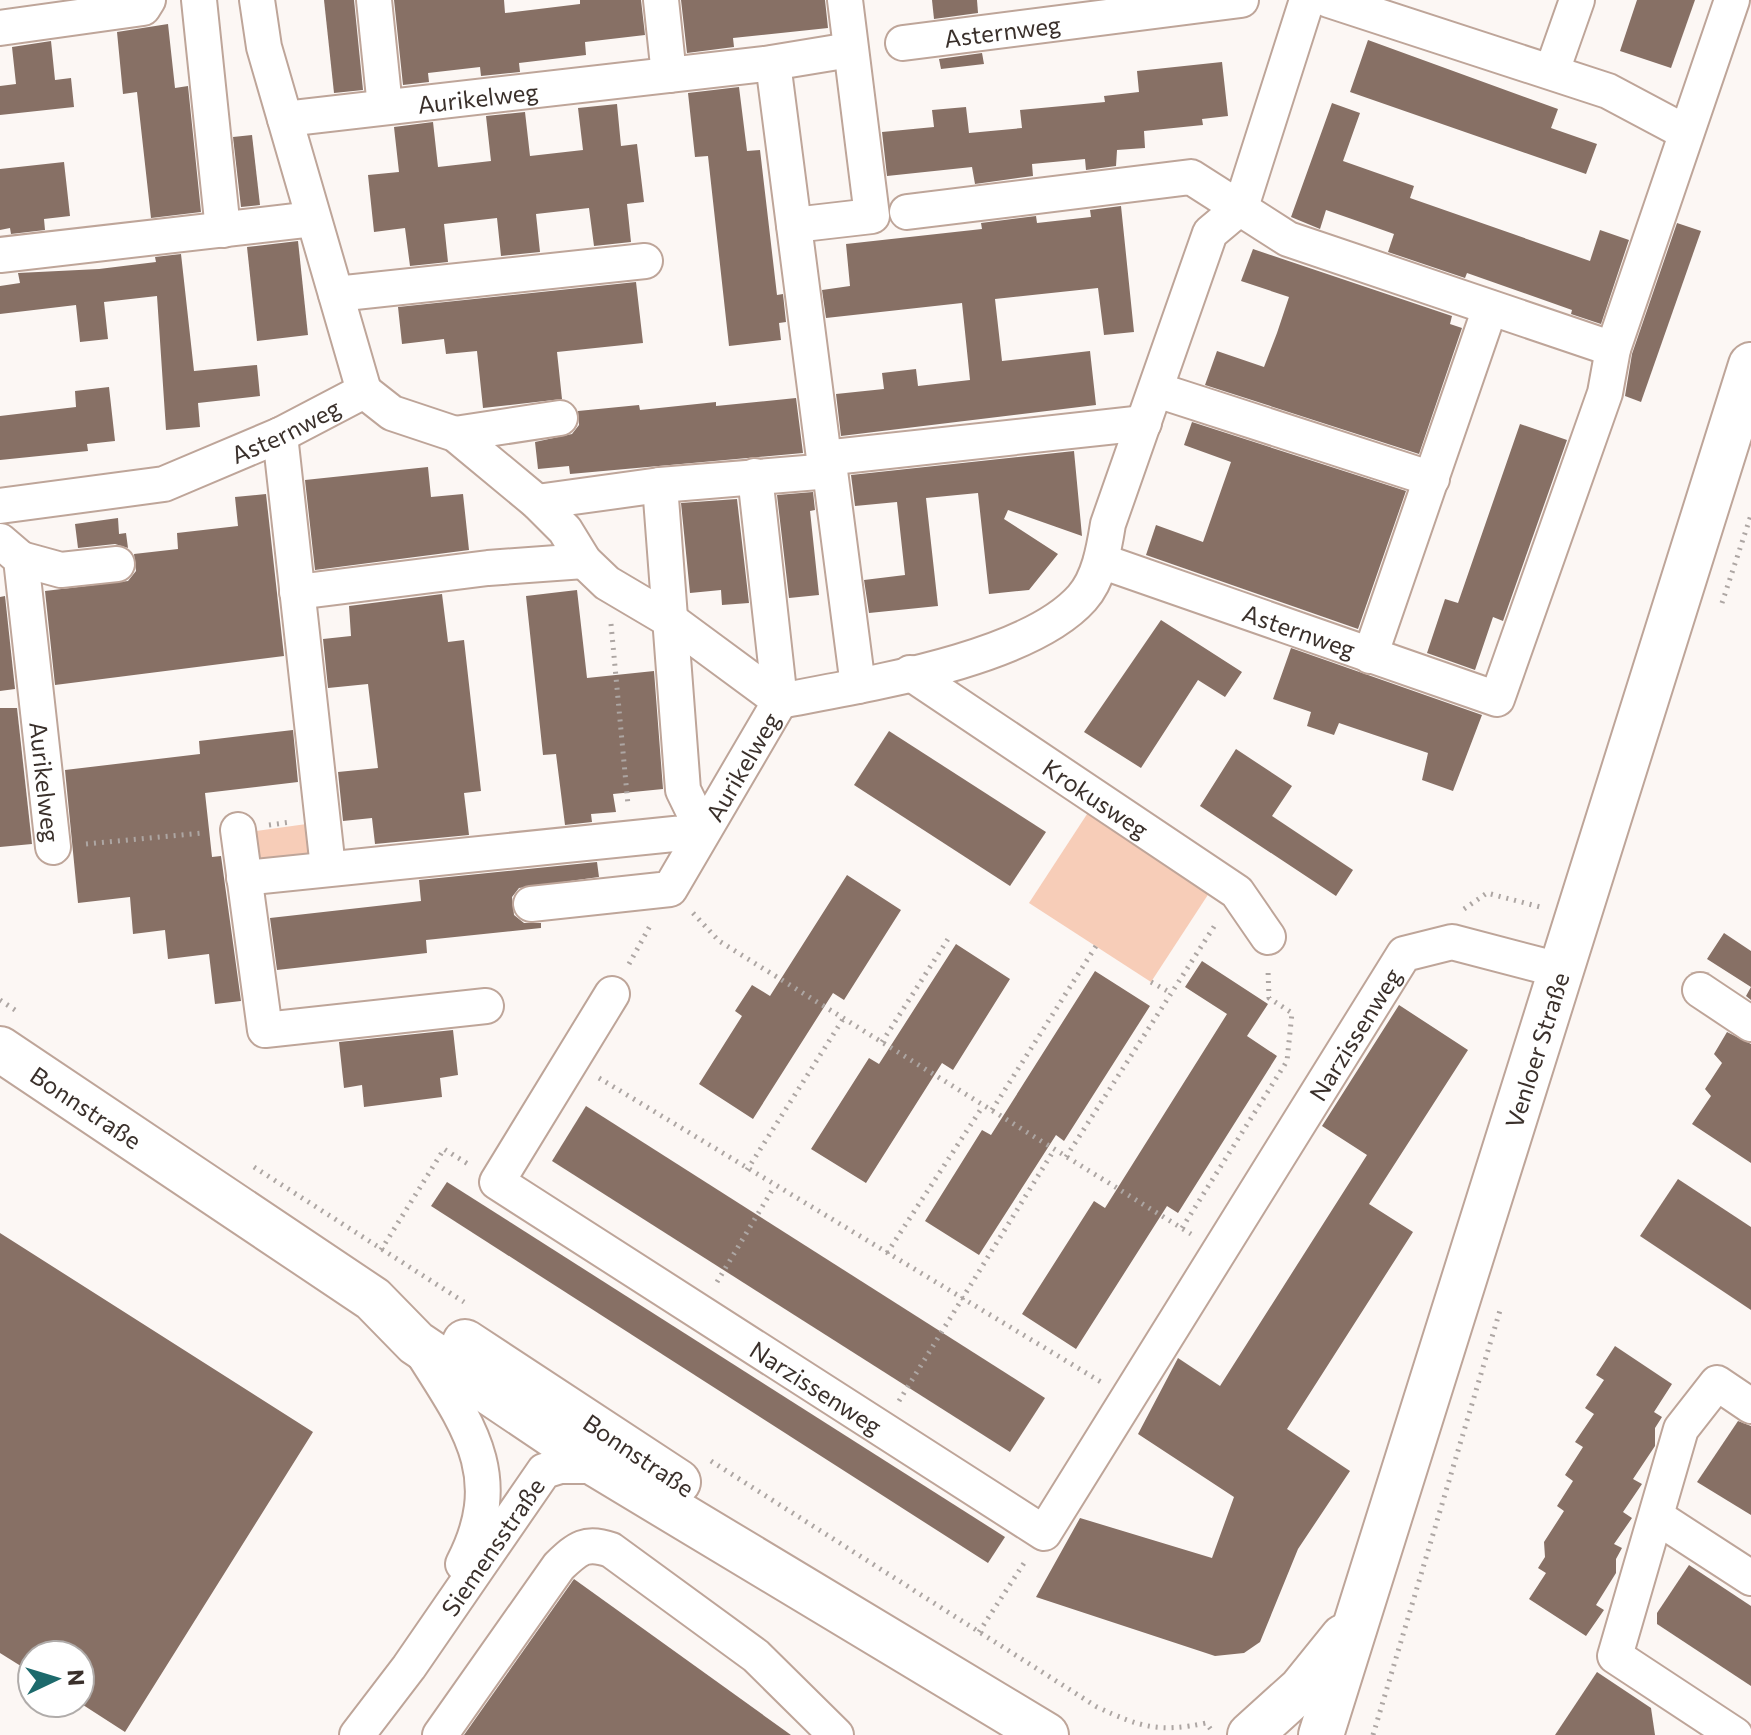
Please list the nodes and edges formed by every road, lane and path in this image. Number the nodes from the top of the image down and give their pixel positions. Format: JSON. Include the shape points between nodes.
{"nodes":[{"id":1,"x":148,"y":0,"type":"edge"},
{"id":2,"x":199,"y":0,"type":"edge"},
{"id":3,"x":256,"y":0,"type":"edge"},
{"id":4,"x":374,"y":0,"type":"edge"},
{"id":5,"x":661,"y":0,"type":"edge"},
{"id":6,"x":845,"y":0,"type":"edge"},
{"id":7,"x":1241,"y":0,"type":"edge"},
{"id":8,"x":1307,"y":0,"type":"edge"},
{"id":9,"x":1329,"y":0,"type":"edge"},
{"id":10,"x":1577,"y":0,"type":"edge"},
{"id":11,"x":1732,"y":0,"type":"edge"},
{"id":12,"x":1100,"y":10,"type":"edge"},
{"id":13,"x":15,"y":18,"type":"edge"},
{"id":14,"x":903,"y":43,"type":"dead end"},
{"id":15,"x":850,"y":50,"type":"junction"},
{"id":16,"x":773,"y":63,"type":"junction"},
{"id":17,"x":1552,"y":71,"type":"junction"},
{"id":18,"x":669,"y":75,"type":"junction"},
{"id":19,"x":385,"y":107,"type":"junction"},
{"id":20,"x":285,"y":119,"type":"junction"},
{"id":21,"x":1685,"y":132,"type":"junction"},
{"id":22,"x":1241,"y":207,"type":"junction"},
{"id":23,"x":907,"y":212,"type":"dead end"},
{"id":24,"x":313,"y":219,"type":"junction"},
{"id":25,"x":794,"y":225,"type":"junction"},
{"id":26,"x":223,"y":230,"type":"junction"},
{"id":27,"x":0,"y":255,"type":"edge"},
{"id":28,"x":645,"y":261,"type":"dead end"},
{"id":29,"x":336,"y":294,"type":"junction"},
{"id":30,"x":1490,"y":308,"type":"junction"},
{"id":31,"x":1613,"y":349,"type":"junction"},
{"id":32,"x":1751,"y":365,"type":"edge"},
{"id":33,"x":1157,"y":390,"type":"junction"},
{"id":34,"x":364,"y":391,"type":"junction"},
{"id":35,"x":560,"y":418,"type":"dead end"},
{"id":36,"x":1144,"y":423,"type":"junction"},
{"id":37,"x":455,"y":434,"type":"junction"},
{"id":38,"x":280,"y":435,"type":"junction"},
{"id":39,"x":827,"y":464,"type":"junction"},
{"id":40,"x":755,"y":476,"type":"junction"},
{"id":41,"x":1432,"y":479,"type":"junction"},
{"id":42,"x":660,"y":485,"type":"junction"},
{"id":43,"x":537,"y":502,"type":"junction"},
{"id":44,"x":0,"y":506,"type":"edge"},
{"id":45,"x":11,"y":550,"type":"edge"},
{"id":46,"x":1101,"y":561,"type":"junction"},
{"id":47,"x":117,"y":564,"type":"dead end"},
{"id":48,"x":595,"y":572,"type":"junction"},
{"id":49,"x":297,"y":592,"type":"junction"},
{"id":50,"x":673,"y":622,"type":"junction"},
{"id":51,"x":1370,"y":656,"type":"junction"},
{"id":52,"x":910,"y":673,"type":"junction"},
{"id":53,"x":858,"y":686,"type":"junction"},
{"id":54,"x":780,"y":701,"type":"junction"},
{"id":55,"x":322,"y":818,"type":"junction"},
{"id":56,"x":238,"y":830,"type":"junction"},
{"id":57,"x":703,"y":831,"type":"junction"},
{"id":58,"x":631,"y":838,"type":"junction"},
{"id":59,"x":53,"y":847,"type":"joint"},
{"id":60,"x":328,"y":868,"type":"junction"},
{"id":61,"x":244,"y":878,"type":"junction"},
{"id":62,"x":670,"y":889,"type":"junction"},
{"id":63,"x":1237,"y":892,"type":"junction"},
{"id":64,"x":531,"y":904,"type":"dead end"},
{"id":65,"x":1580,"y":917,"type":"junction"},
{"id":66,"x":1268,"y":937,"type":"joint"},
{"id":67,"x":948,"y":939,"type":"dead end"},
{"id":68,"x":1452,"y":942,"type":"junction"},
{"id":69,"x":1096,"y":946,"type":"dead end"},
{"id":70,"x":1563,"y":971,"type":"junction"},
{"id":71,"x":1151,"y":982,"type":"dead end"},
{"id":72,"x":1700,"y":990,"type":"dead end"},
{"id":73,"x":1171,"y":993,"type":"junction"},
{"id":74,"x":612,"y":994,"type":"joint"},
{"id":75,"x":486,"y":1006,"type":"dead end"},
{"id":76,"x":845,"y":1016,"type":"junction"},
{"id":77,"x":1751,"y":1024,"type":"edge"},
{"id":78,"x":882,"y":1042,"type":"junction"},
{"id":79,"x":0,"y":1049,"type":"edge"},
{"id":80,"x":571,"y":1061,"type":"junction"},
{"id":81,"x":983,"y":1106,"type":"junction"},
{"id":82,"x":991,"y":1111,"type":"junction"},
{"id":83,"x":1054,"y":1150,"type":"junction"},
{"id":84,"x":1066,"y":1157,"type":"junction"},
{"id":85,"x":747,"y":1170,"type":"junction"},
{"id":86,"x":497,"y":1182,"type":"junction"},
{"id":87,"x":774,"y":1187,"type":"junction"},
{"id":88,"x":1182,"y":1228,"type":"junction"},
{"id":89,"x":381,"y":1250,"type":"dead end"},
{"id":90,"x":1219,"y":1252,"type":"junction"},
{"id":91,"x":887,"y":1253,"type":"junction"},
{"id":92,"x":963,"y":1297,"type":"junction"},
{"id":93,"x":373,"y":1299,"type":"junction"},
{"id":94,"x":699,"y":1312,"type":"junction"},
{"id":95,"x":416,"y":1343,"type":"junction"},
{"id":96,"x":1128,"y":1398,"type":"junction"},
{"id":97,"x":1751,"y":1406,"type":"edge"},
{"id":98,"x":882,"y":1429,"type":"junction"},
{"id":99,"x":599,"y":1466,"type":"junction"},
{"id":100,"x":1657,"y":1517,"type":"junction"},
{"id":101,"x":1044,"y":1533,"type":"junction"},
{"id":102,"x":1751,"y":1578,"type":"edge"},
{"id":103,"x":1357,"y":1620,"type":"junction"},
{"id":104,"x":979,"y":1632,"type":"dead end"},
{"id":105,"x":888,"y":1639,"type":"junction"},
{"id":106,"x":409,"y":1667,"type":"junction"},
{"id":107,"x":357,"y":1735,"type":"edge"},
{"id":108,"x":440,"y":1735,"type":"edge"},
{"id":109,"x":836,"y":1735,"type":"edge"},
{"id":110,"x":1046,"y":1735,"type":"edge"},
{"id":111,"x":1250,"y":1735,"type":"edge"},
{"id":112,"x":1321,"y":1735,"type":"edge"},
{"id":113,"x":1735,"y":1735,"type":"edge"}],
"edges":[{"from":1,"to":13,"type":"street","via":[[143,8]]},
{"from":2,"to":26,"type":"street"},
{"from":3,"to":20,"type":"street"},
{"from":4,"to":19,"type":"street"},
{"from":5,"to":18,"type":"street"},
{"from":6,"to":15,"type":"street"},
{"from":7,"to":12,"type":"street","name":"Asternweg"},
{"from":8,"to":22,"type":"street"},
{"from":9,"to":17,"type":"street"},
{"from":10,"to":17,"type":"street"},
{"from":11,"to":21,"type":"street"},
{"from":12,"to":14,"type":"street","name":"Asternweg"},
{"from":15,"to":16,"type":"street","name":"Aurikelweg"},
{"from":15,"to":25,"type":"street","via":[[872,216]]},
{"from":16,"to":18,"type":"street","name":"Aurikelweg"},
{"from":16,"to":25,"type":"street"},
{"from":17,"to":21,"type":"street","via":[[1608,91]]},
{"from":18,"to":19,"type":"street","name":"Aurikelweg"},
{"from":19,"to":20,"type":"street","name":"Aurikelweg"},
{"from":20,"to":24,"type":"street"},
{"from":21,"to":31,"type":"street"},
{"from":22,"to":23,"type":"street","via":[[1191,177]]},
{"from":22,"to":30,"type":"street","via":[[1288,239]]},
{"from":22,"to":33,"type":"street","via":[[1210,233]]},
{"from":24,"to":26,"type":"street"},
{"from":24,"to":29,"type":"street"},
{"from":25,"to":39,"type":"street"},
{"from":26,"to":27,"type":"street"},
{"from":28,"to":29,"type":"street"},
{"from":29,"to":34,"type":"street"},
{"from":30,"to":31,"type":"street"},
{"from":30,"to":41,"type":"street"},
{"from":31,"to":51,"type":"street","name":"Asternweg","via":[[1605,393],[1497,699]]},
{"from":32,"to":65,"type":"main road","name":"Venloer Straße"},
{"from":33,"to":36,"type":"street"},
{"from":33,"to":41,"type":"street"},
{"from":34,"to":37,"type":"street","name":"Asternweg","via":[[392,413]]},
{"from":34,"to":38,"type":"street","name":"Asternweg"},
{"from":35,"to":37,"type":"street"},
{"from":36,"to":39,"type":"street"},
{"from":36,"to":46,"type":"street","via":[[1108,524]]},
{"from":37,"to":43,"type":"street","name":"Asternweg"},
{"from":38,"to":44,"type":"street","name":"Asternweg","via":[[164,484]]},
{"from":38,"to":49,"type":"street"},
{"from":39,"to":40,"type":"street"},
{"from":39,"to":53,"type":"street"},
{"from":40,"to":42,"type":"street"},
{"from":40,"to":54,"type":"street"},
{"from":41,"to":51,"type":"street"},
{"from":42,"to":43,"type":"street"},
{"from":42,"to":50,"type":"street"},
{"from":43,"to":48,"type":"street","name":"Asternweg"},
{"from":45,"to":47,"type":"street","via":[[61,570]]},
{"from":45,"to":59,"type":"street","name":"Aurikelweg"},
{"from":46,"to":51,"type":"street","name":"Asternweg"},
{"from":46,"to":52,"type":"street","via":[[1084,596],[1053,625],[1000,648]]},
{"from":48,"to":49,"type":"street","via":[[488,568]]},
{"from":48,"to":50,"type":"street","name":"Asternweg"},
{"from":48,"to":58,"type":"path"},
{"from":49,"to":55,"type":"street"},
{"from":50,"to":54,"type":"street","name":"Asternweg"},
{"from":50,"to":57,"type":"street","via":[[670,660],[683,790]]},
{"from":52,"to":53,"type":"street"},
{"from":52,"to":63,"type":"street","name":"Krokusweg"},
{"from":53,"to":54,"type":"street"},
{"from":54,"to":57,"type":"street","name":"Aurikelweg"},
{"from":55,"to":56,"type":"path","name":"Aurikelweg"},
{"from":55,"to":60,"type":"street"},
{"from":56,"to":59,"type":"path","name":"Aurikelweg"},
{"from":56,"to":61,"type":"street"},
{"from":57,"to":58,"type":"street","name":"Aurikelweg"},
{"from":57,"to":62,"type":"street","name":"Aurikelweg"},
{"from":58,"to":60,"type":"street","name":"Aurikelweg"},
{"from":60,"to":61,"type":"street","name":"Aurikelweg"},
{"from":61,"to":75,"type":"street","via":[[265,1030]]},
{"from":62,"to":64,"type":"street"},
{"from":62,"to":74,"type":"path"},
{"from":62,"to":76,"type":"path","via":[[719,941]]},
{"from":63,"to":66,"type":"street","name":"Krokusweg"},
{"from":63,"to":73,"type":"path"},
{"from":65,"to":68,"type":"path","via":[[1487,893],[1458,913]]},
{"from":65,"to":70,"type":"main road","name":"Venloer Straße"},
{"from":66,"to":88,"type":"path","via":[[1269,998],[1292,1013],[1287,1061]]},
{"from":67,"to":78,"type":"path"},
{"from":68,"to":70,"type":"street","name":"Narzissenweg"},
{"from":68,"to":90,"type":"street","name":"Narzissenweg","via":[[1404,954]]},
{"from":69,"to":82,"type":"path"},
{"from":70,"to":103,"type":"main road","name":"Venloer Straße"},
{"from":71,"to":73,"type":"path"},
{"from":72,"to":77,"type":"street"},
{"from":73,"to":84,"type":"path"},
{"from":74,"to":80,"type":"street"},
{"from":76,"to":78,"type":"path"},
{"from":76,"to":85,"type":"path"},
{"from":78,"to":81,"type":"path"},
{"from":79,"to":93,"type":"main road","name":"Bonnstraße"},
{"from":80,"to":85,"type":"path"},
{"from":80,"to":86,"type":"street"},
{"from":81,"to":82,"type":"path"},
{"from":81,"to":91,"type":"path"},
{"from":82,"to":83,"type":"path"},
{"from":83,"to":84,"type":"path"},
{"from":83,"to":92,"type":"path"},
{"from":84,"to":88,"type":"path"},
{"from":85,"to":87,"type":"path"},
{"from":86,"to":89,"type":"path","via":[[444,1149]]},
{"from":86,"to":94,"type":"street","name":"Narzissenweg"},
{"from":87,"to":91,"type":"path"},
{"from":87,"to":94,"type":"path"},
{"from":88,"to":90,"type":"path"},
{"from":90,"to":96,"type":"street","name":"Narzissenweg"},
{"from":91,"to":92,"type":"path"},
{"from":92,"to":96,"type":"path"},
{"from":92,"to":98,"type":"path"},
{"from":93,"to":95,"type":"main road","name":"Bonnstraße"},
{"from":93,"to":105,"type":"main road","name":"Bonnstraße","via":[[413,1310],[555,1398],[754,1533]]},
{"from":94,"to":98,"type":"street","name":"Narzissenweg"},
{"from":95,"to":99,"type":"main road","name":"Bonnstraße"},
{"from":95,"to":106,"type":"street","name":"Siemensstraße","via":[[470,1427],[485,1488],[475,1540]]},
{"from":96,"to":101,"type":"street","name":"Narzissenweg"},
{"from":97,"to":100,"type":"street","via":[[1717,1383],[1681,1429]]},
{"from":98,"to":101,"type":"street","name":"Narzissenweg"},
{"from":99,"to":105,"type":"main road","name":"Bonnstraße"},
{"from":99,"to":106,"type":"street","name":"Siemensstraße","via":[[544,1471]]},
{"from":100,"to":102,"type":"street"},
{"from":100,"to":113,"type":"street","via":[[1615,1656]]},
{"from":101,"to":104,"type":"path"},
{"from":103,"to":111,"type":"main road","via":[[1301,1689]]},
{"from":103,"to":112,"type":"main road","name":"Venloer Straße"},
{"from":105,"to":110,"type":"main road","name":"Bonnstraße"},
{"from":106,"to":107,"type":"street","name":"Siemensstraße"},
{"from":108,"to":109,"type":"street","via":[[559,1566],[579,1547],[594,1544],[611,1550],[756,1656]]}]}
